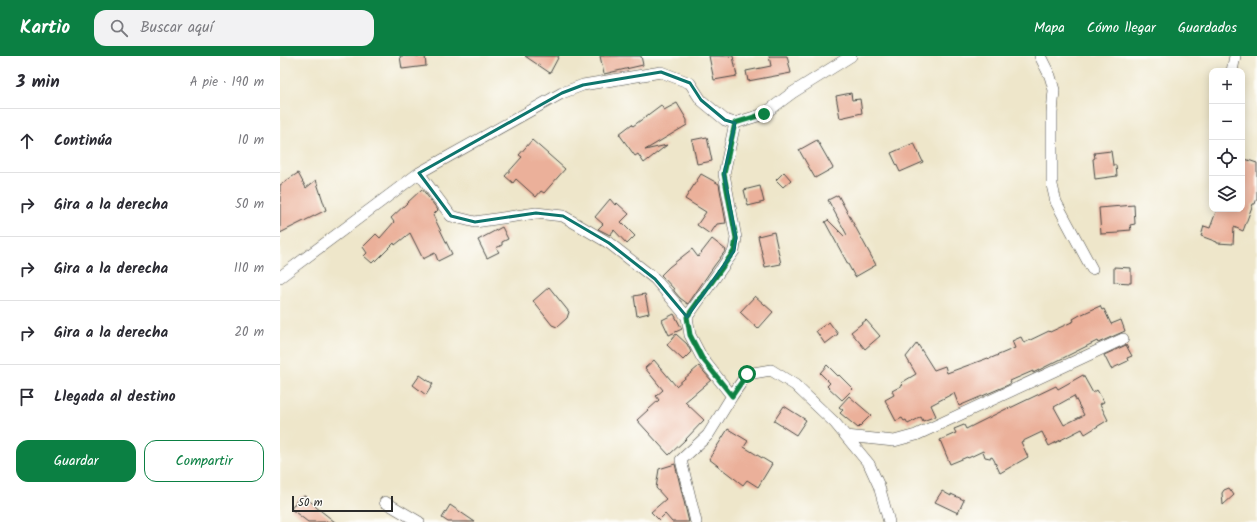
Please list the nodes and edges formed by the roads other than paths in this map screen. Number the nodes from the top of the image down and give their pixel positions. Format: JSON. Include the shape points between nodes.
{"nodes":[{"id":1,"x":851,"y":56,"type":"edge"},
{"id":2,"x":1040,"y":56,"type":"edge"},
{"id":3,"x":1235,"y":56,"type":"edge"},
{"id":4,"x":1233,"y":68,"type":"edge"},
{"id":5,"x":735,"y":123,"type":"junction"},
{"id":6,"x":419,"y":173,"type":"junction"},
{"id":7,"x":1092,"y":269,"type":"dead end"},
{"id":8,"x":280,"y":277,"type":"edge"},
{"id":9,"x":687,"y":317,"type":"junction"},
{"id":10,"x":1122,"y":339,"type":"dead end"},
{"id":11,"x":732,"y":396,"type":"junction"},
{"id":12,"x":846,"y":436,"type":"junction"},
{"id":13,"x":384,"y":502,"type":"dead end"},
{"id":14,"x":418,"y":522,"type":"edge"},
{"id":15,"x":696,"y":522,"type":"edge"},
{"id":16,"x":888,"y":522,"type":"edge"}],
"edges":[{"from":1,"to":5,"type":"street","via":[[764,114]]},
{"from":2,"to":7,"type":"street","via":[[1054,90],[1052,185],[1056,202]]},
{"from":3,"to":4,"type":"street"},
{"from":5,"to":6,"type":"street","via":[[725,120],[701,100],[690,83],[661,72],[583,85],[562,93]]},
{"from":5,"to":9,"type":"street","via":[[724,174],[736,238],[734,251]]},
{"from":6,"to":8,"type":"street"},
{"from":6,"to":9,"type":"street","via":[[451,216],[475,222],[536,212],[563,216],[609,243],[656,279]]},
{"from":9,"to":11,"type":"street","via":[[690,335],[702,358]]},
{"from":10,"to":12,"type":"street","via":[[916,435],[894,441]]},
{"from":11,"to":12,"type":"street","via":[[747,374],[771,370],[795,385]]},
{"from":11,"to":15,"type":"street","via":[[708,435],[681,460]]},
{"from":12,"to":16,"type":"street","via":[[869,464],[879,486]]},
{"from":13,"to":14,"type":"street"}]}
